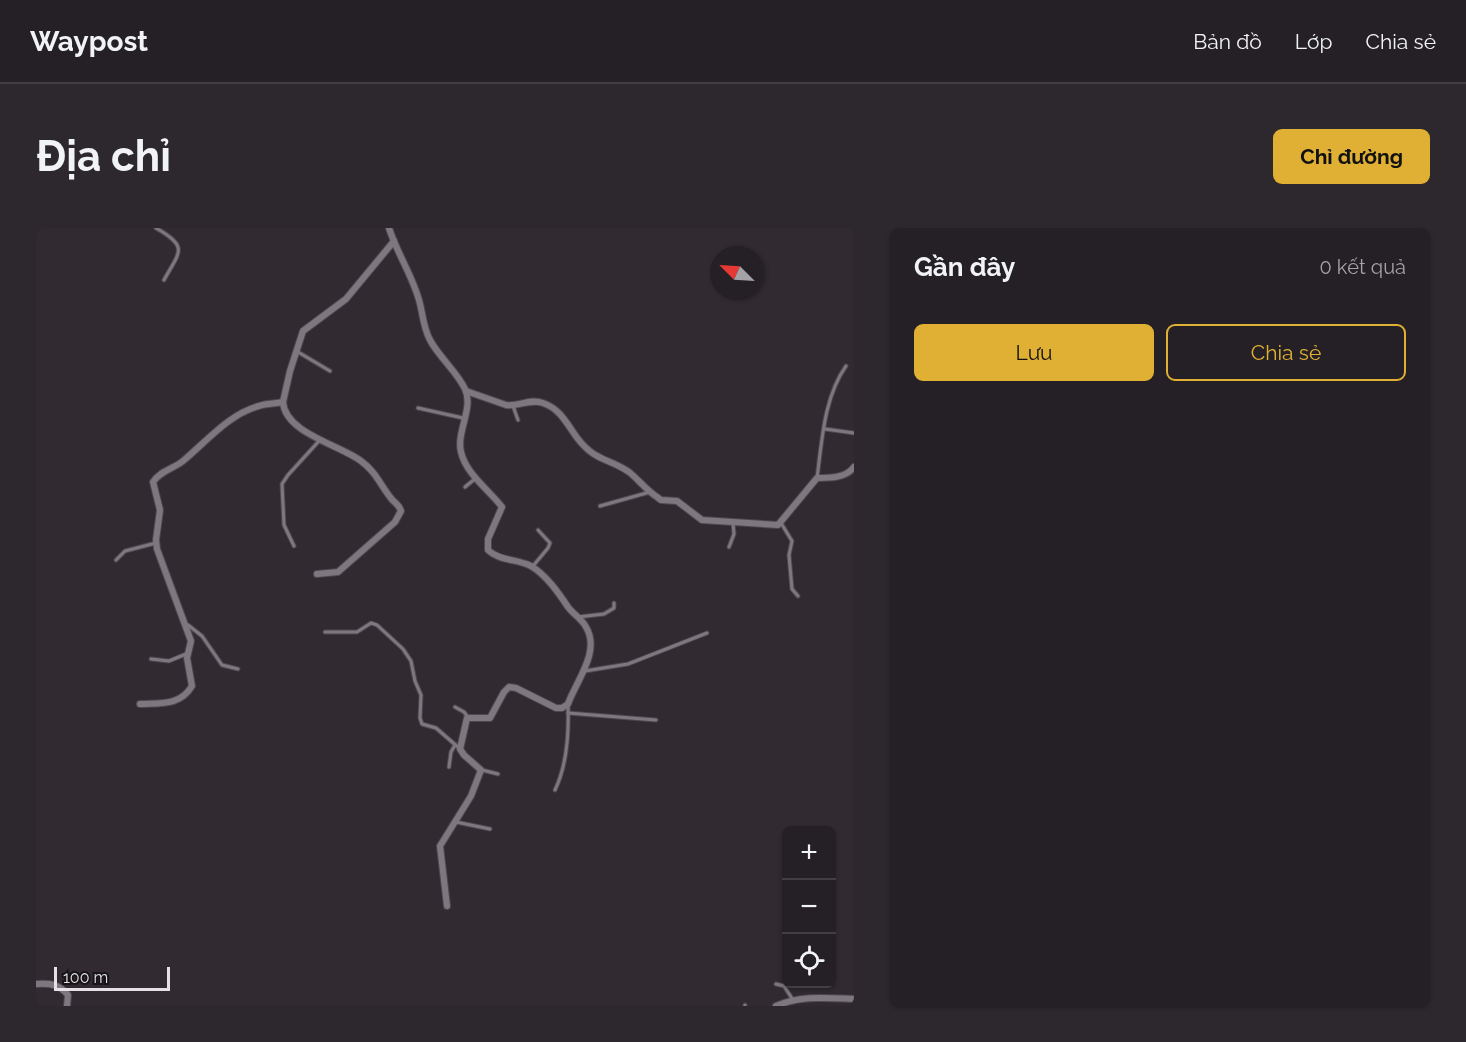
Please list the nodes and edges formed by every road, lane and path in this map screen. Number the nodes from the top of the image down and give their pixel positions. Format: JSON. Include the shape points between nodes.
{"nodes":[{"id":1,"x":156,"y":228,"type":"edge"},
{"id":2,"x":389,"y":228,"type":"edge"},
{"id":3,"x":394,"y":241,"type":"junction"},
{"id":4,"x":164,"y":280,"type":"dead end"},
{"id":5,"x":296,"y":351,"type":"junction"},
{"id":6,"x":846,"y":366,"type":"dead end"},
{"id":7,"x":330,"y":371,"type":"dead end"},
{"id":8,"x":466,"y":391,"type":"junction"},
{"id":9,"x":283,"y":402,"type":"junction"},
{"id":10,"x":513,"y":406,"type":"junction"},
{"id":11,"x":418,"y":408,"type":"dead end"},
{"id":12,"x":464,"y":418,"type":"junction"},
{"id":13,"x":518,"y":420,"type":"dead end"},
{"id":14,"x":825,"y":429,"type":"junction"},
{"id":15,"x":854,"y":433,"type":"edge"},
{"id":16,"x":320,"y":441,"type":"junction"},
{"id":17,"x":854,"y":467,"type":"edge"},
{"id":18,"x":477,"y":477,"type":"junction"},
{"id":19,"x":817,"y":478,"type":"junction"},
{"id":20,"x":465,"y":487,"type":"dead end"},
{"id":21,"x":650,"y":492,"type":"junction"},
{"id":22,"x":600,"y":506,"type":"dead end"},
{"id":23,"x":732,"y":522,"type":"junction"},
{"id":24,"x":781,"y":523,"type":"junction"},
{"id":25,"x":538,"y":530,"type":"dead end"},
{"id":26,"x":156,"y":543,"type":"junction"},
{"id":27,"x":294,"y":546,"type":"dead end"},
{"id":28,"x":729,"y":547,"type":"dead end"},
{"id":29,"x":117,"y":560,"type":"dead end"},
{"id":30,"x":532,"y":567,"type":"junction"},
{"id":31,"x":317,"y":574,"type":"dead end"},
{"id":32,"x":798,"y":596,"type":"dead end"},
{"id":33,"x":614,"y":603,"type":"dead end"},
{"id":34,"x":577,"y":617,"type":"junction"},
{"id":35,"x":186,"y":624,"type":"junction"},
{"id":36,"x":325,"y":632,"type":"dead end"},
{"id":37,"x":707,"y":633,"type":"dead end"},
{"id":38,"x":188,"y":653,"type":"junction"},
{"id":39,"x":151,"y":659,"type":"dead end"},
{"id":40,"x":238,"y":669,"type":"dead end"},
{"id":41,"x":583,"y":671,"type":"junction"},
{"id":42,"x":140,"y":704,"type":"dead end"},
{"id":43,"x":568,"y":704,"type":"junction"},
{"id":44,"x":455,"y":707,"type":"dead end"},
{"id":45,"x":568,"y":713,"type":"junction"},
{"id":46,"x":467,"y":718,"type":"junction"},
{"id":47,"x":656,"y":720,"type":"dead end"},
{"id":48,"x":458,"y":747,"type":"junction"},
{"id":49,"x":449,"y":766,"type":"dead end"},
{"id":50,"x":481,"y":770,"type":"junction"},
{"id":51,"x":498,"y":774,"type":"dead end"},
{"id":52,"x":555,"y":789,"type":"dead end"},
{"id":53,"x":455,"y":822,"type":"junction"},
{"id":54,"x":489,"y":829,"type":"dead end"},
{"id":55,"x":447,"y":906,"type":"dead end"},
{"id":56,"x":36,"y":984,"type":"edge"},
{"id":57,"x":776,"y":984,"type":"dead end"},
{"id":58,"x":793,"y":1000,"type":"junction"},
{"id":59,"x":853,"y":1001,"type":"edge"},
{"id":60,"x":66,"y":1006,"type":"edge"},
{"id":61,"x":776,"y":1006,"type":"edge"}],
"edges":[{"from":1,"to":4,"type":"lane","via":[[179,246]]},
{"from":2,"to":3,"type":"street"},
{"from":3,"to":5,"type":"street","via":[[346,299],[303,331]]},
{"from":3,"to":8,"type":"street","via":[[420,302],[430,341]]},
{"from":5,"to":7,"type":"lane"},
{"from":5,"to":9,"type":"street"},
{"from":6,"to":14,"type":"lane","via":[[833,391]]},
{"from":8,"to":10,"type":"street"},
{"from":8,"to":12,"type":"street"},
{"from":9,"to":16,"type":"street","via":[[284,412]]},
{"from":9,"to":26,"type":"street","via":[[259,406],[236,417],[182,462],[155,478],[152,486],[160,506]]},
{"from":10,"to":13,"type":"lane"},
{"from":10,"to":21,"type":"street","via":[[535,401],[549,406],[569,424],[591,454],[627,471]]},
{"from":11,"to":12,"type":"lane"},
{"from":12,"to":18,"type":"street","via":[[461,452]]},
{"from":14,"to":15,"type":"lane"},
{"from":14,"to":19,"type":"lane"},
{"from":16,"to":27,"type":"lane","via":[[282,484],[284,525]]},
{"from":16,"to":31,"type":"street","via":[[362,461],[376,474],[401,511],[395,522],[354,560],[338,572]]},
{"from":17,"to":19,"type":"street","via":[[848,474]]},
{"from":18,"to":20,"type":"lane"},
{"from":18,"to":30,"type":"street","via":[[502,507],[488,539],[488,550]]},
{"from":19,"to":24,"type":"street"},
{"from":21,"to":22,"type":"lane"},
{"from":21,"to":23,"type":"street","via":[[661,500],[677,501],[702,520]]},
{"from":23,"to":24,"type":"street","via":[[774,526]]},
{"from":23,"to":28,"type":"lane"},
{"from":24,"to":32,"type":"lane","via":[[792,541],[792,588]]},
{"from":25,"to":30,"type":"lane","via":[[550,543]]},
{"from":26,"to":29,"type":"lane","via":[[125,551]]},
{"from":26,"to":35,"type":"street"},
{"from":30,"to":34,"type":"street"},
{"from":33,"to":34,"type":"lane","via":[[609,612]]},
{"from":34,"to":41,"type":"street","via":[[586,626],[590,640],[590,654]]},
{"from":35,"to":38,"type":"street","via":[[192,644]]},
{"from":35,"to":40,"type":"lane","via":[[202,636],[222,664]]},
{"from":36,"to":48,"type":"lane","via":[[357,632],[371,623],[377,625],[411,661],[421,694],[422,724],[436,728]]},
{"from":37,"to":41,"type":"lane","via":[[628,664]]},
{"from":38,"to":39,"type":"lane","via":[[169,661]]},
{"from":38,"to":42,"type":"street","via":[[192,680],[189,691],[175,702]]},
{"from":41,"to":43,"type":"street"},
{"from":43,"to":45,"type":"lane"},
{"from":43,"to":46,"type":"street","via":[[556,708],[509,687],[490,718]]},
{"from":44,"to":46,"type":"lane"},
{"from":45,"to":47,"type":"lane"},
{"from":45,"to":52,"type":"lane","via":[[566,752]]},
{"from":46,"to":48,"type":"street"},
{"from":48,"to":49,"type":"lane","via":[[450,755]]},
{"from":48,"to":50,"type":"street"},
{"from":50,"to":51,"type":"lane"},
{"from":50,"to":53,"type":"street"},
{"from":53,"to":54,"type":"lane"},
{"from":53,"to":55,"type":"street","via":[[440,846]]},
{"from":56,"to":60,"type":"street","via":[[50,983],[64,991],[68,995]]},
{"from":57,"to":58,"type":"lane","via":[[784,986]]},
{"from":58,"to":59,"type":"street","via":[[814,997]]},
{"from":58,"to":61,"type":"street"}]}
